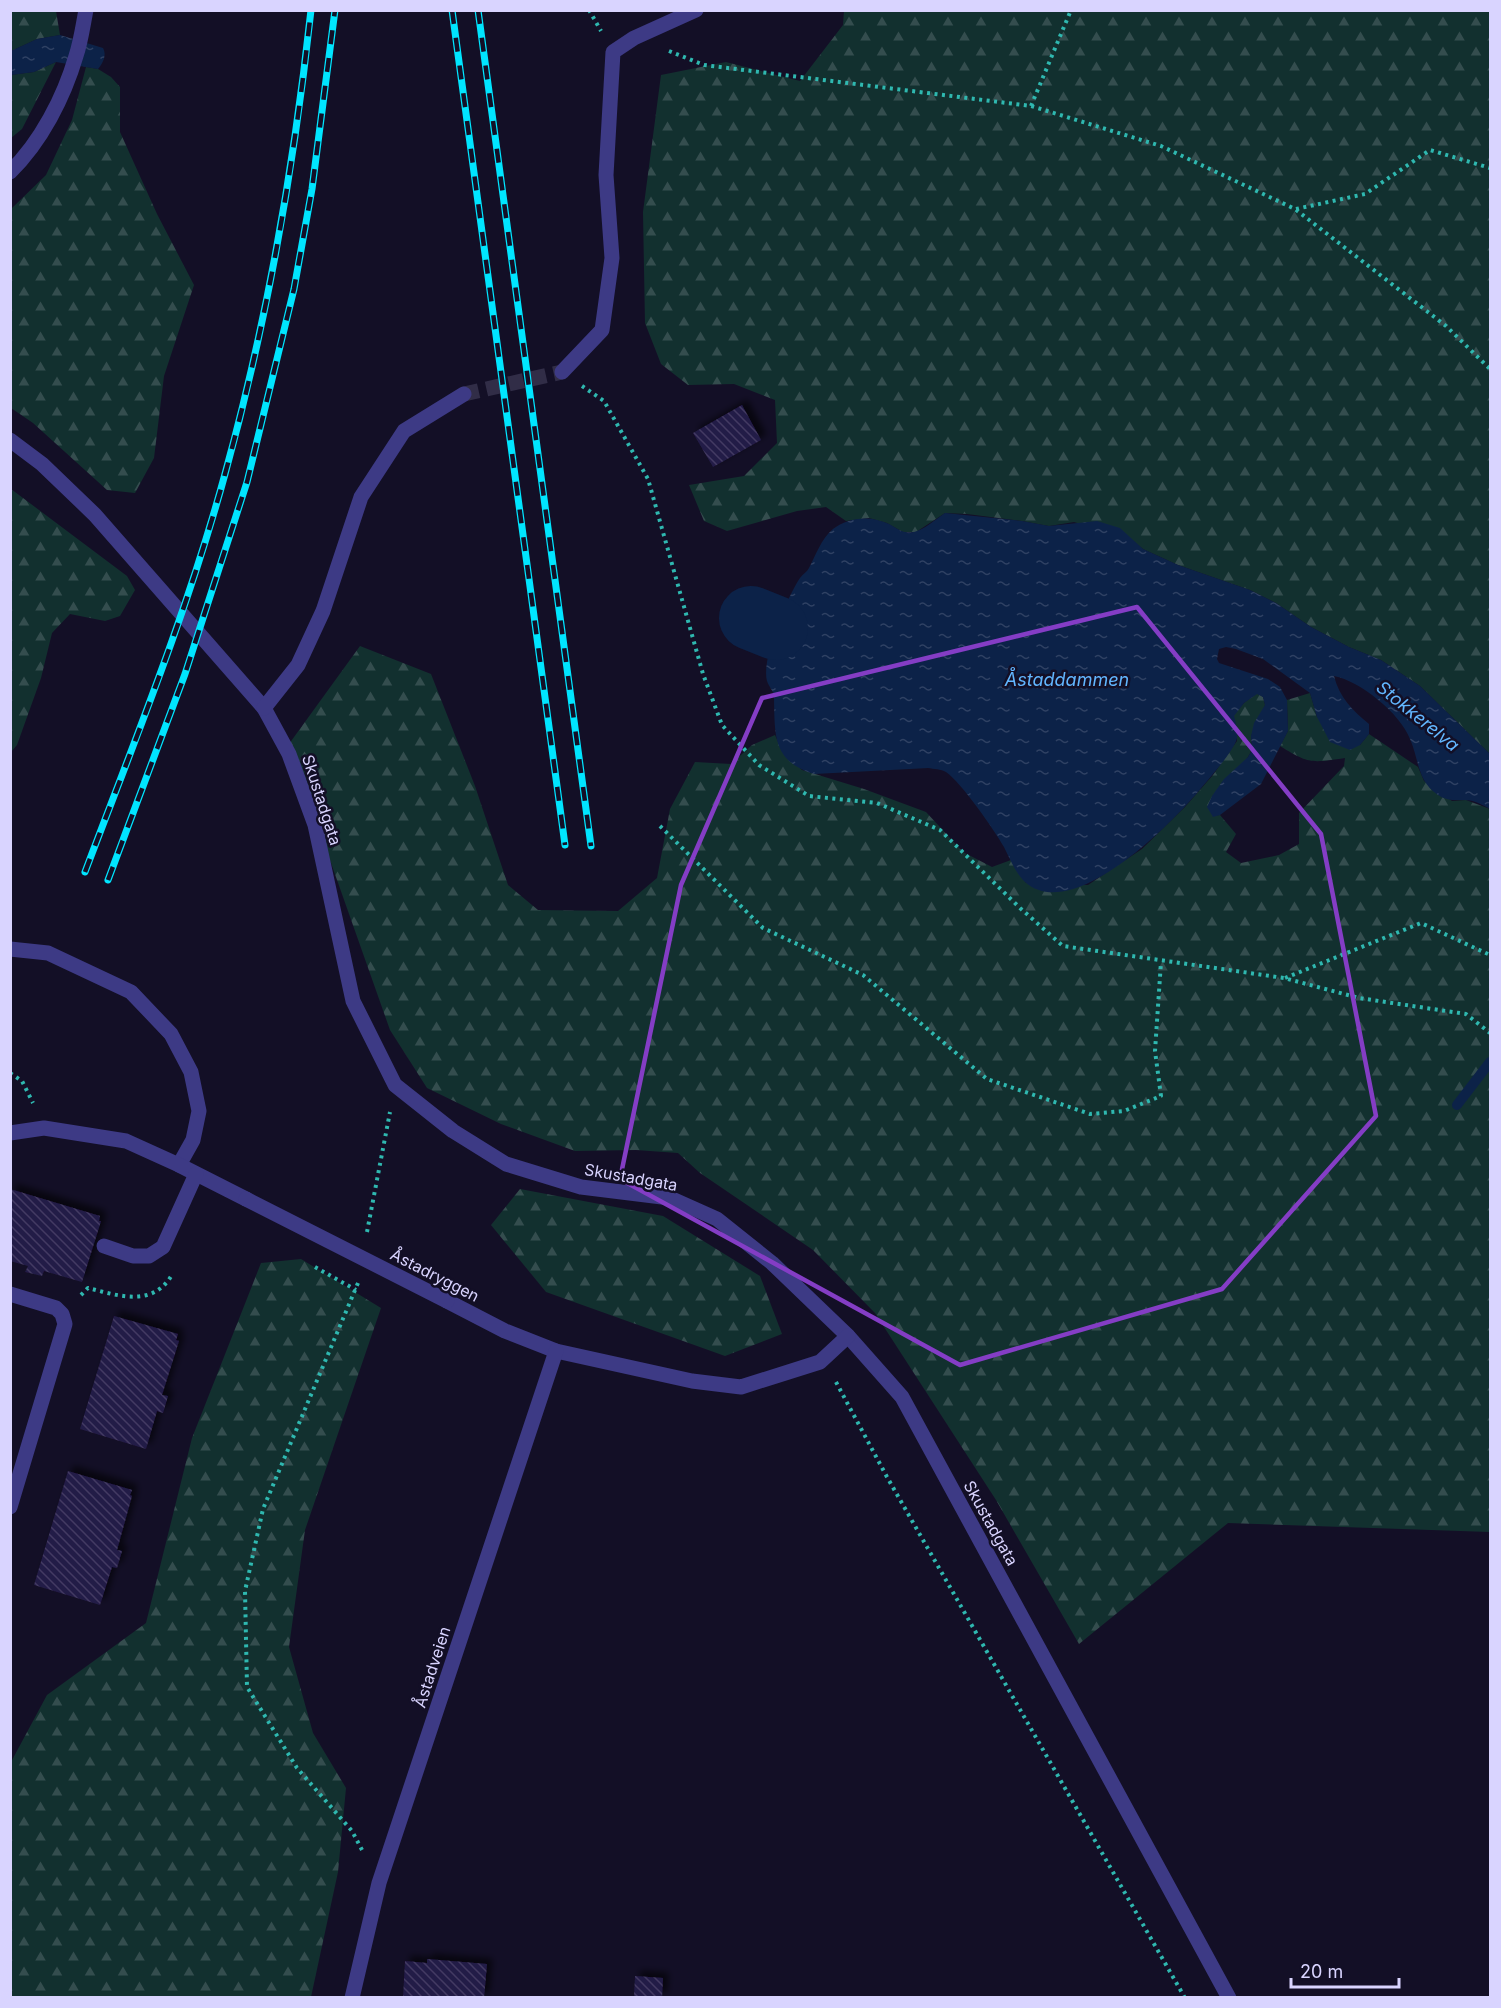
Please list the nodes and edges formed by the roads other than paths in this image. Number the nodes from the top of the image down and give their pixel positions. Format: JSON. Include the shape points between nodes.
{"nodes":[{"id":1,"x":86,"y":10,"type":"edge"},
{"id":2,"x":696,"y":10,"type":"edge"},
{"id":3,"x":10,"y":172,"type":"edge"},
{"id":4,"x":562,"y":372,"type":"tunnel mouth"},
{"id":5,"x":464,"y":394,"type":"tunnel mouth"},
{"id":6,"x":10,"y":440,"type":"edge"},
{"id":7,"x":264,"y":708,"type":"junction"},
{"id":8,"x":10,"y":949,"type":"edge"},
{"id":9,"x":10,"y":1133,"type":"edge"},
{"id":10,"x":179,"y":1165,"type":"junction"},
{"id":11,"x":196,"y":1174,"type":"junction"},
{"id":12,"x":104,"y":1246,"type":"dead end"},
{"id":13,"x":10,"y":1294,"type":"edge"},
{"id":14,"x":848,"y":1336,"type":"junction"},
{"id":15,"x":556,"y":1351,"type":"junction"},
{"id":16,"x":10,"y":1507,"type":"edge"},
{"id":17,"x":352,"y":1998,"type":"edge"},
{"id":18,"x":1229,"y":1998,"type":"edge"}],
"edges":[{"from":1,"to":3,"type":"street","via":[[67,83],[34,143]]},
{"from":2,"to":4,"type":"street","via":[[634,38],[613,52],[606,175],[612,258],[602,330]]},
{"from":5,"to":7,"type":"street","via":[[404,431],[361,497],[323,611],[298,665]]},
{"from":6,"to":7,"type":"street","name":"Skustadgata","via":[[95,514]]},
{"from":7,"to":14,"type":"street","name":"Skustadgata","via":[[289,753],[315,825],[353,1001],[394,1085],[453,1131],[506,1164],[581,1187],[670,1198],[717,1219],[772,1263]]},
{"from":8,"to":10,"type":"street","via":[[48,953],[131,992],[171,1034],[191,1072],[199,1111],[193,1140]]},
{"from":9,"to":10,"type":"street","name":"Åstadryggen","via":[[44,1128],[126,1141]]},
{"from":10,"to":11,"type":"street","name":"Åstadryggen"},
{"from":11,"to":12,"type":"street","via":[[163,1246],[149,1256],[134,1256]]},
{"from":11,"to":15,"type":"street","name":"Åstadryggen","bridge":true,"via":[[505,1331]]},
{"from":13,"to":16,"type":"street","via":[[56,1308],[65,1324]]},
{"from":14,"to":15,"type":"street","name":"Åstadryggen","via":[[820,1362],[741,1387],[692,1381]]},
{"from":14,"to":18,"type":"street","name":"Skustadgata","via":[[902,1397]]},
{"from":15,"to":17,"type":"street","name":"Åstadveien","via":[[379,1882]]}]}
